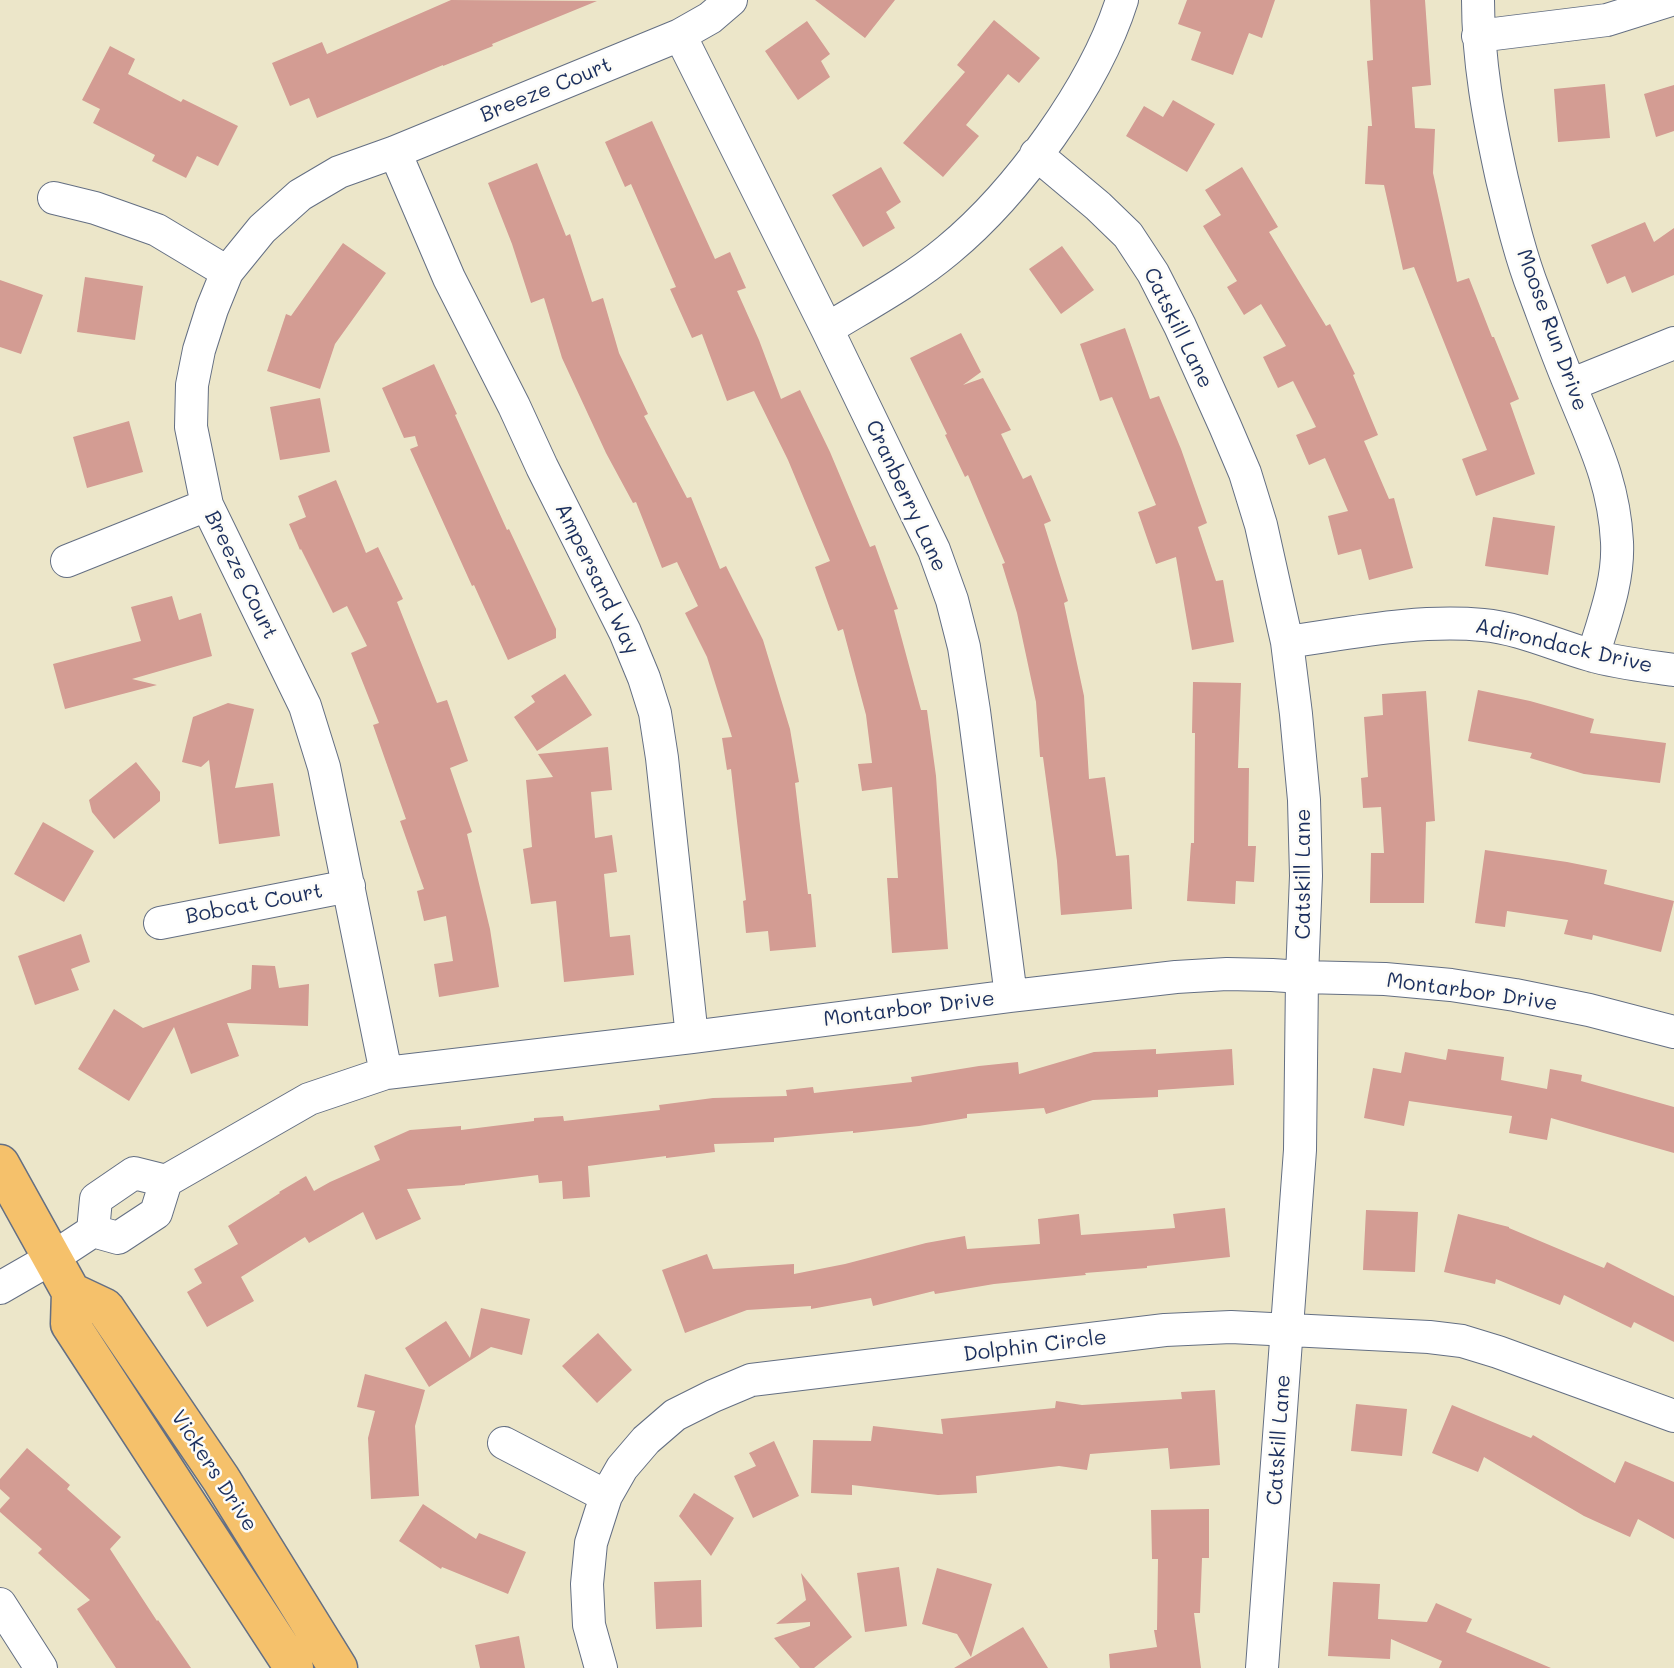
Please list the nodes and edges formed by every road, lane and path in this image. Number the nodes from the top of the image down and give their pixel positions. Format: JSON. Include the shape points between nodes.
{"nodes":[{"id":1,"x":731,"y":0,"type":"edge"},
{"id":2,"x":1122,"y":0,"type":"edge"},
{"id":3,"x":1478,"y":0,"type":"edge"},
{"id":4,"x":1671,"y":0,"type":"edge"},
{"id":5,"x":680,"y":35,"type":"junction"},
{"id":6,"x":1478,"y":36,"type":"junction"},
{"id":7,"x":395,"y":152,"type":"junction"},
{"id":8,"x":1036,"y":155,"type":"junction"},
{"id":9,"x":54,"y":198,"type":"dead end"},
{"id":10,"x":228,"y":272,"type":"junction"},
{"id":11,"x":827,"y":328,"type":"junction"},
{"id":12,"x":1674,"y":343,"type":"edge"},
{"id":13,"x":1570,"y":385,"type":"junction"},
{"id":14,"x":207,"y":505,"type":"junction"},
{"id":15,"x":67,"y":561,"type":"dead end"},
{"id":16,"x":1287,"y":642,"type":"junction"},
{"id":17,"x":1593,"y":656,"type":"junction"},
{"id":18,"x":1674,"y":670,"type":"edge"},
{"id":19,"x":349,"y":886,"type":"junction"},
{"id":20,"x":160,"y":923,"type":"dead end"},
{"id":21,"x":1303,"y":978,"type":"junction"},
{"id":22,"x":1011,"y":996,"type":"junction"},
{"id":23,"x":1674,"y":1032,"type":"edge"},
{"id":24,"x":692,"y":1037,"type":"junction"},
{"id":25,"x":386,"y":1073,"type":"junction"},
{"id":26,"x":0,"y":1164,"type":"edge"},
{"id":27,"x":166,"y":1181,"type":"junction"},
{"id":28,"x":93,"y":1231,"type":"junction"},
{"id":29,"x":52,"y":1258,"type":"junction"},
{"id":30,"x":0,"y":1288,"type":"edge"},
{"id":31,"x":71,"y":1292,"type":"junction"},
{"id":32,"x":1287,"y":1331,"type":"junction"},
{"id":33,"x":1674,"y":1416,"type":"edge"},
{"id":34,"x":504,"y":1443,"type":"dead end"},
{"id":35,"x":606,"y":1496,"type":"junction"},
{"id":36,"x":0,"y":1604,"type":"edge"},
{"id":37,"x":41,"y":1668,"type":"edge"},
{"id":38,"x":294,"y":1668,"type":"edge"},
{"id":39,"x":338,"y":1668,"type":"edge"},
{"id":40,"x":601,"y":1668,"type":"edge"},
{"id":41,"x":1262,"y":1668,"type":"edge"}],
"edges":[{"from":1,"to":5,"type":"street","name":"Breeze Court"},
{"from":2,"to":8,"type":"street","via":[[1091,72]]},
{"from":3,"to":6,"type":"street","name":"Moose Run Drive"},
{"from":4,"to":6,"type":"street","via":[[1607,20]]},
{"from":5,"to":7,"type":"street","name":"Breeze Court"},
{"from":5,"to":11,"type":"street","name":"Cranberry Lane"},
{"from":6,"to":13,"type":"street","name":"Moose Run Drive","via":[[1509,208],[1532,287]]},
{"from":7,"to":10,"type":"street","name":"Breeze Court","via":[[339,173],[300,195],[261,229]]},
{"from":7,"to":24,"type":"street","name":"Ampersand Way","via":[[449,278],[644,678],[662,758]]},
{"from":8,"to":11,"type":"street","via":[[947,251]]},
{"from":8,"to":16,"type":"street","name":"Catskill Lane","via":[[1128,235],[1153,273],[1245,473]]},
{"from":9,"to":10,"type":"street","via":[[157,230]]},
{"from":10,"to":14,"type":"street","name":"Breeze Court","via":[[199,349],[192,385],[191,427]]},
{"from":11,"to":22,"type":"street","name":"Cranberry Lane","via":[[934,550],[952,600],[974,711]]},
{"from":12,"to":13,"type":"street"},
{"from":13,"to":17,"type":"street","name":"Moose Run Drive","via":[[1603,466],[1615,514],[1613,589]]},
{"from":14,"to":15,"type":"street"},
{"from":14,"to":19,"type":"street","name":"Breeze Court","via":[[305,706],[324,767]]},
{"from":16,"to":17,"type":"street","name":"Adirondack Drive","via":[[1450,623],[1517,632]]},
{"from":16,"to":21,"type":"street","name":"Catskill Lane","via":[[1304,800]]},
{"from":17,"to":18,"type":"street","name":"Adirondack Drive"},
{"from":19,"to":20,"type":"street","name":"Bobcat Court"},
{"from":19,"to":25,"type":"street","name":"Breeze Court"},
{"from":21,"to":22,"type":"street","name":"Montarbor Drive","via":[[1176,977]]},
{"from":21,"to":23,"type":"street","name":"Montarbor Drive","via":[[1451,985],[1577,1007]]},
{"from":21,"to":32,"type":"street","name":"Catskill Lane","via":[[1300,1150]]},
{"from":22,"to":24,"type":"street","name":"Montarbor Drive"},
{"from":24,"to":25,"type":"street","name":"Montarbor Drive"},
{"from":25,"to":27,"type":"street","name":"Montarbor Drive","via":[[309,1098]]},
{"from":26,"to":29,"type":"main road","name":"Vickers Drive"},
{"from":27,"to":28,"type":"street","via":[[156,1213],[118,1238]]},
{"from":27,"to":28,"type":"street","via":[[134,1173],[96,1199]]},
{"from":28,"to":29,"type":"street"},
{"from":29,"to":30,"type":"street"},
{"from":29,"to":31,"type":"main road","name":"Vickers Drive"},
{"from":31,"to":38,"type":"main road","name":"Vickers Drive","via":[[70,1324]]},
{"from":31,"to":39,"type":"main road","name":"Vickers Drive","via":[[105,1308],[221,1479]]},
{"from":32,"to":33,"type":"street","name":"Dolphin Circle","via":[[1462,1341]]},
{"from":32,"to":35,"type":"street","name":"Dolphin Circle","via":[[1231,1327],[1164,1331],[751,1380],[675,1415],[622,1468]]},
{"from":32,"to":41,"type":"street","name":"Catskill Lane"},
{"from":34,"to":35,"type":"street"},
{"from":35,"to":40,"type":"street","name":"Dolphin Circle","via":[[591,1543],[587,1584],[589,1625]]},
{"from":36,"to":37,"type":"street"}]}
